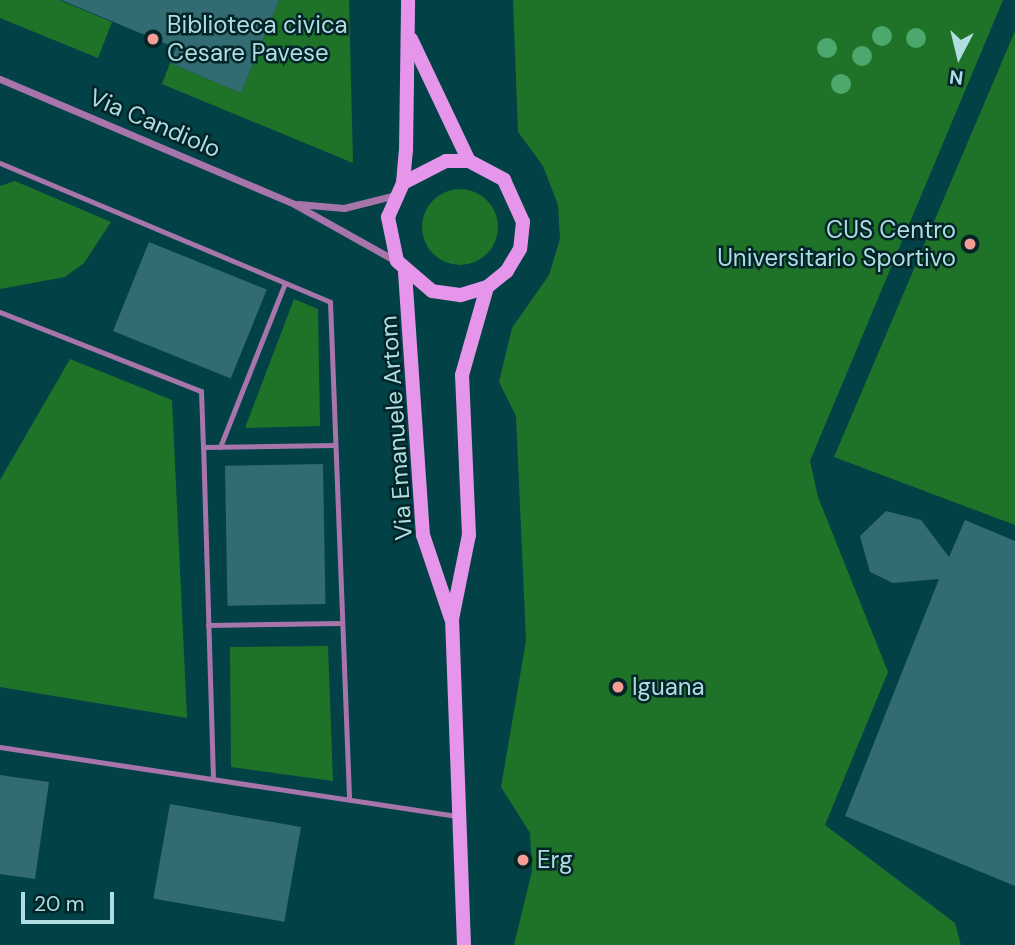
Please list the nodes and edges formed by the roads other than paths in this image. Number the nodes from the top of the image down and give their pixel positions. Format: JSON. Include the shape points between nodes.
{"nodes":[{"id":1,"x":408,"y":0,"type":"edge"},
{"id":2,"x":410,"y":35,"type":"junction"},
{"id":3,"x":0,"y":79,"type":"edge"},
{"id":4,"x":469,"y":161,"type":"junction"},
{"id":5,"x":0,"y":163,"type":"edge"},
{"id":6,"x":400,"y":189,"type":"junction"},
{"id":7,"x":294,"y":204,"type":"junction"},
{"id":8,"x":401,"y":266,"type":"junction"},
{"id":9,"x":285,"y":283,"type":"junction"},
{"id":10,"x":487,"y":287,"type":"junction"},
{"id":11,"x":0,"y":312,"type":"edge"},
{"id":12,"x":335,"y":445,"type":"junction"},
{"id":13,"x":203,"y":447,"type":"junction"},
{"id":14,"x":220,"y":447,"type":"junction"},
{"id":15,"x":452,"y":620,"type":"junction"},
{"id":16,"x":342,"y":623,"type":"junction"},
{"id":17,"x":208,"y":625,"type":"junction"},
{"id":18,"x":0,"y":747,"type":"edge"},
{"id":19,"x":213,"y":779,"type":"junction"},
{"id":20,"x":349,"y":799,"type":"junction"},
{"id":21,"x":460,"y":816,"type":"junction"},
{"id":22,"x":464,"y":945,"type":"edge"}],
"edges":[{"from":1,"to":2,"type":"street"},
{"from":2,"to":4,"type":"street"},
{"from":2,"to":6,"type":"street"},
{"from":3,"to":7,"type":"street","name":"Via Candiolo"},
{"from":4,"to":6,"type":"street","via":[[427,166]]},
{"from":4,"to":10,"type":"street","via":[[504,180],[523,222],[508,271]]},
{"from":5,"to":9,"type":"lane"},
{"from":6,"to":7,"type":"street","name":"Via Candiolo","via":[[344,208]]},
{"from":6,"to":8,"type":"street","via":[[388,217]]},
{"from":7,"to":8,"type":"street","name":"Via Candiolo"},
{"from":8,"to":10,"type":"street","via":[[445,293]]},
{"from":8,"to":15,"type":"street","name":"Via Emanuele Artom","via":[[423,535]]},
{"from":9,"to":12,"type":"lane","via":[[330,302]]},
{"from":9,"to":14,"type":"lane"},
{"from":10,"to":15,"type":"street","name":"Via Emanuele Artom","via":[[462,375],[469,535]]},
{"from":11,"to":13,"type":"lane","via":[[201,391]]},
{"from":12,"to":14,"type":"lane"},
{"from":12,"to":16,"type":"lane"},
{"from":13,"to":14,"type":"lane"},
{"from":13,"to":17,"type":"lane"},
{"from":15,"to":21,"type":"street","name":"Via Emanuele Artom"},
{"from":16,"to":17,"type":"lane"},
{"from":16,"to":20,"type":"lane"},
{"from":17,"to":19,"type":"lane"},
{"from":18,"to":19,"type":"lane"},
{"from":19,"to":20,"type":"lane"},
{"from":20,"to":21,"type":"lane"},
{"from":21,"to":22,"type":"street","name":"Via Emanuele Artom"}]}
